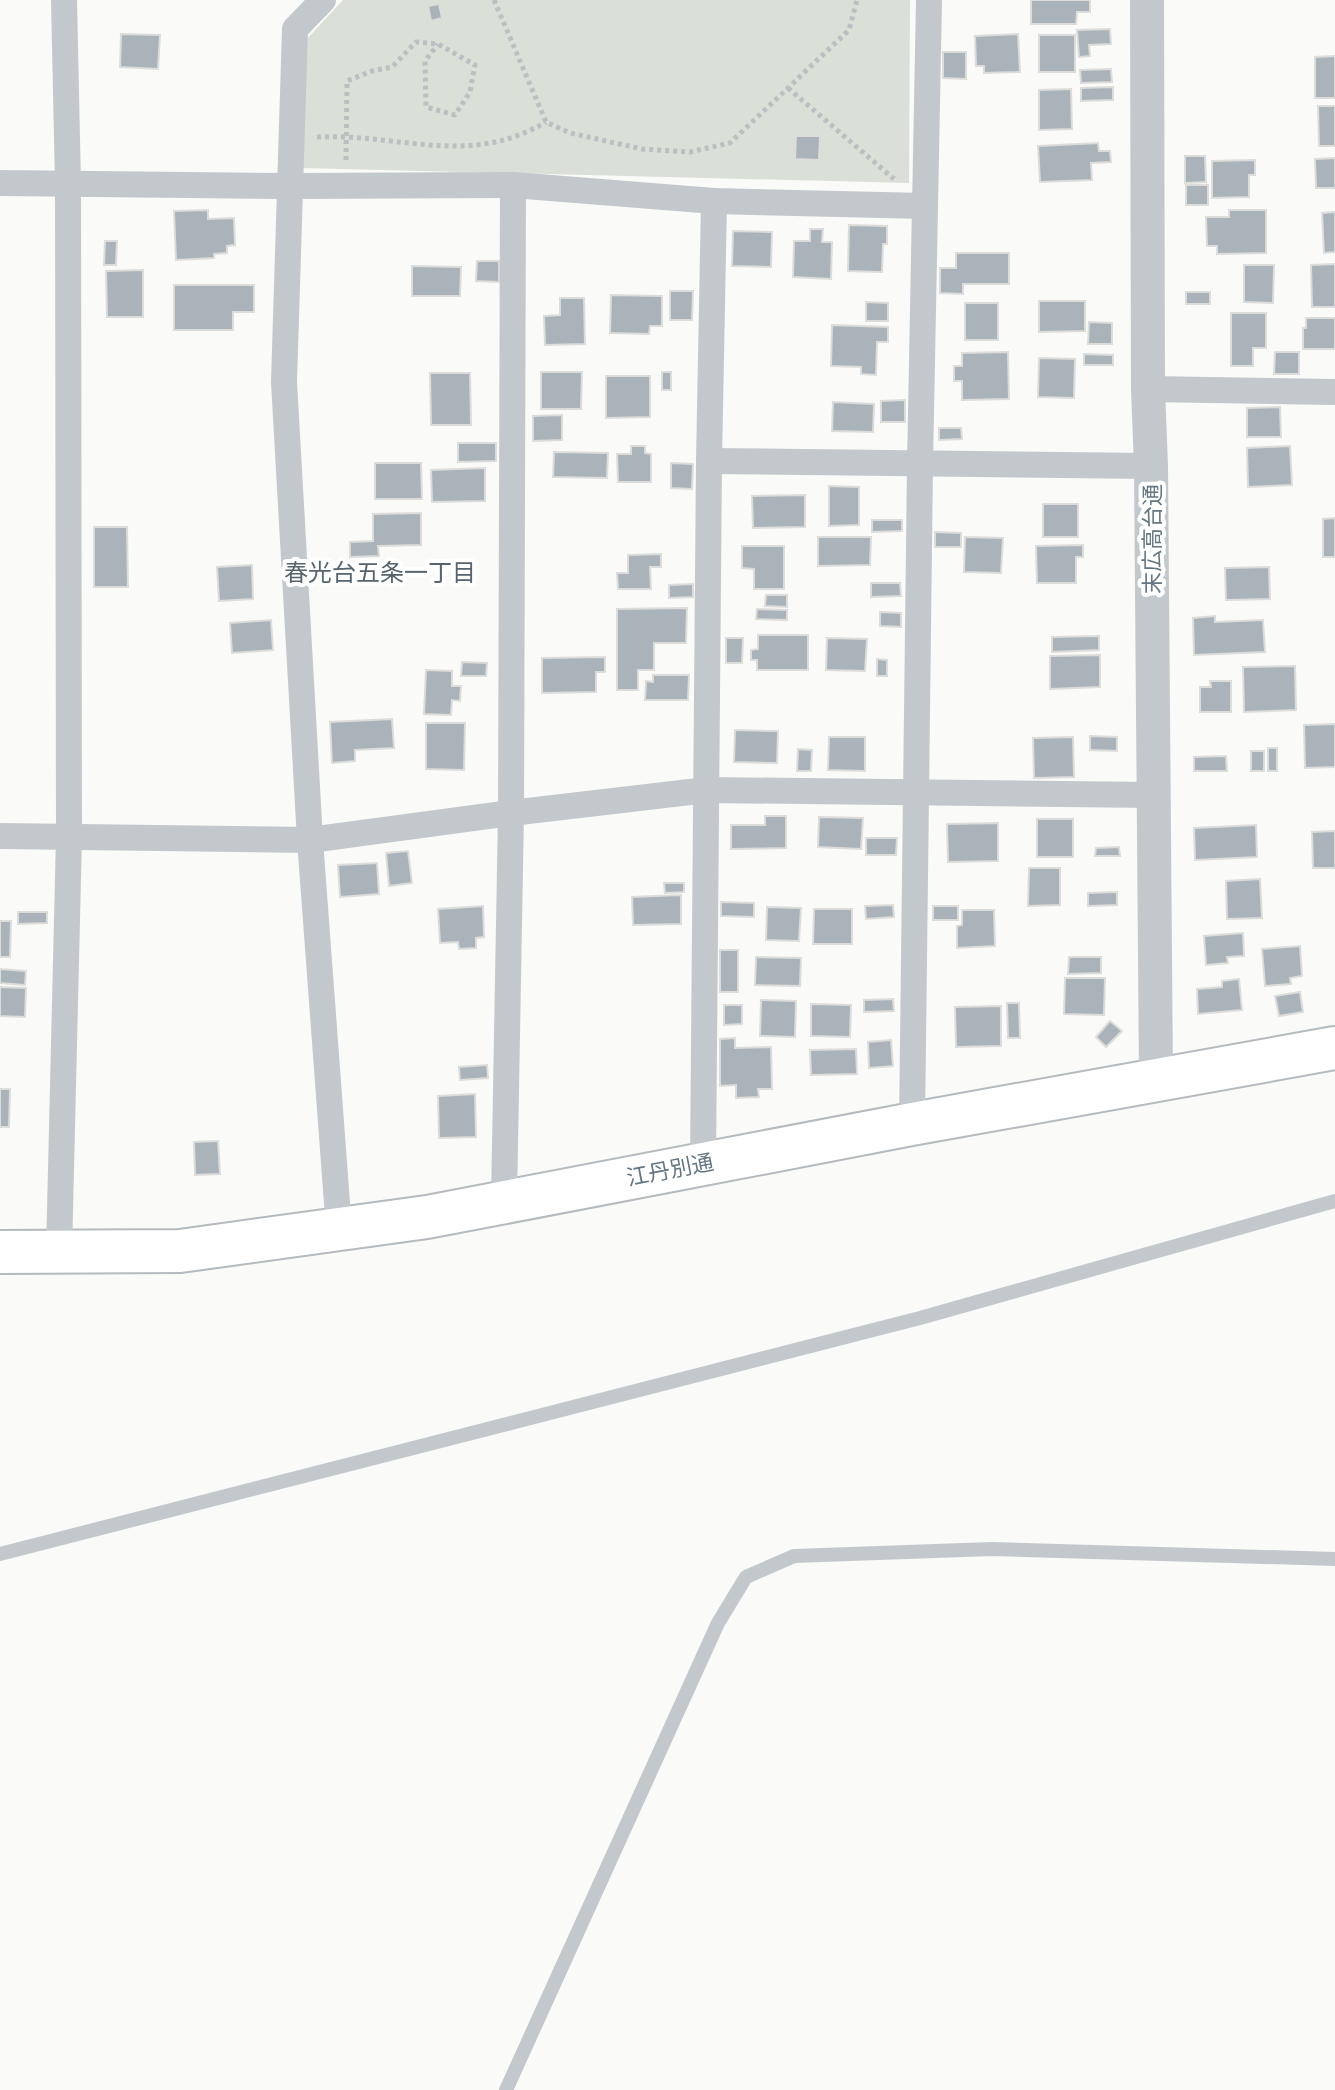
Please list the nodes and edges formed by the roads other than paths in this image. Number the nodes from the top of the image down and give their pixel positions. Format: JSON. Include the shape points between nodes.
{"nodes":[{"id":1,"x":64,"y":0,"type":"edge"},
{"id":2,"x":323,"y":0,"type":"edge"},
{"id":3,"x":929,"y":0,"type":"edge"},
{"id":4,"x":1147,"y":0,"type":"edge"},
{"id":5,"x":0,"y":183,"type":"edge"},
{"id":6,"x":68,"y":184,"type":"junction"},
{"id":7,"x":513,"y":185,"type":"junction"},
{"id":8,"x":290,"y":186,"type":"junction"},
{"id":9,"x":926,"y":194,"type":"junction"},
{"id":10,"x":714,"y":201,"type":"junction"},
{"id":11,"x":1148,"y":389,"type":"junction"},
{"id":12,"x":1335,"y":392,"type":"edge"},
{"id":13,"x":709,"y":461,"type":"junction"},
{"id":14,"x":920,"y":465,"type":"junction"},
{"id":15,"x":1151,"y":466,"type":"junction"},
{"id":16,"x":707,"y":790,"type":"junction"},
{"id":17,"x":917,"y":792,"type":"junction"},
{"id":18,"x":1154,"y":795,"type":"junction"},
{"id":19,"x":511,"y":813,"type":"junction"},
{"id":20,"x":0,"y":836,"type":"edge"},
{"id":21,"x":69,"y":836,"type":"junction"},
{"id":22,"x":310,"y":840,"type":"junction"},
{"id":23,"x":1335,"y":1048,"type":"edge"},
{"id":24,"x":1156,"y":1079,"type":"junction"},
{"id":25,"x":912,"y":1124,"type":"junction"},
{"id":26,"x":703,"y":1164,"type":"junction"},
{"id":27,"x":504,"y":1201,"type":"junction"},
{"id":28,"x":1335,"y":1201,"type":"edge"},
{"id":29,"x":339,"y":1230,"type":"junction"},
{"id":30,"x":0,"y":1252,"type":"edge"},
{"id":31,"x":59,"y":1253,"type":"junction"},
{"id":32,"x":0,"y":1554,"type":"edge"},
{"id":33,"x":1335,"y":1559,"type":"edge"},
{"id":34,"x":506,"y":2090,"type":"edge"}],
"edges":[{"from":1,"to":6,"type":"street"},
{"from":2,"to":8,"type":"street","via":[[295,29]]},
{"from":3,"to":9,"type":"street"},
{"from":4,"to":11,"type":"street","name":"末広高台通"},
{"from":5,"to":6,"type":"street"},
{"from":6,"to":8,"type":"street"},
{"from":6,"to":21,"type":"street"},
{"from":7,"to":8,"type":"street"},
{"from":7,"to":10,"type":"street"},
{"from":7,"to":19,"type":"street"},
{"from":8,"to":22,"type":"street","via":[[284,382]]},
{"from":9,"to":10,"type":"street"},
{"from":9,"to":14,"type":"street"},
{"from":10,"to":13,"type":"street"},
{"from":11,"to":12,"type":"street"},
{"from":11,"to":15,"type":"street","name":"末広高台通"},
{"from":13,"to":14,"type":"street"},
{"from":13,"to":16,"type":"street"},
{"from":14,"to":15,"type":"street"},
{"from":14,"to":17,"type":"street"},
{"from":15,"to":18,"type":"street","name":"末広高台通"},
{"from":16,"to":17,"type":"street"},
{"from":16,"to":19,"type":"street"},
{"from":16,"to":26,"type":"street"},
{"from":17,"to":18,"type":"street"},
{"from":17,"to":25,"type":"street"},
{"from":18,"to":24,"type":"street","name":"末広高台通"},
{"from":19,"to":22,"type":"street"},
{"from":19,"to":27,"type":"street"},
{"from":20,"to":21,"type":"street"},
{"from":21,"to":22,"type":"street"},
{"from":21,"to":31,"type":"street"},
{"from":22,"to":29,"type":"street"},
{"from":23,"to":24,"type":"main road","name":"江丹別通"},
{"from":24,"to":25,"type":"main road","name":"江丹別通"},
{"from":25,"to":26,"type":"main road","name":"江丹別通"},
{"from":26,"to":27,"type":"main road","name":"江丹別通"},
{"from":27,"to":29,"type":"main road","name":"江丹別通"},
{"from":28,"to":32,"type":"lane","via":[[920,1318]]},
{"from":29,"to":31,"type":"main road","name":"江丹別通","via":[[180,1251]]},
{"from":30,"to":31,"type":"main road","name":"江丹別通"},
{"from":33,"to":34,"type":"lane","via":[[992,1549],[794,1556],[746,1577],[718,1623]]}]}
